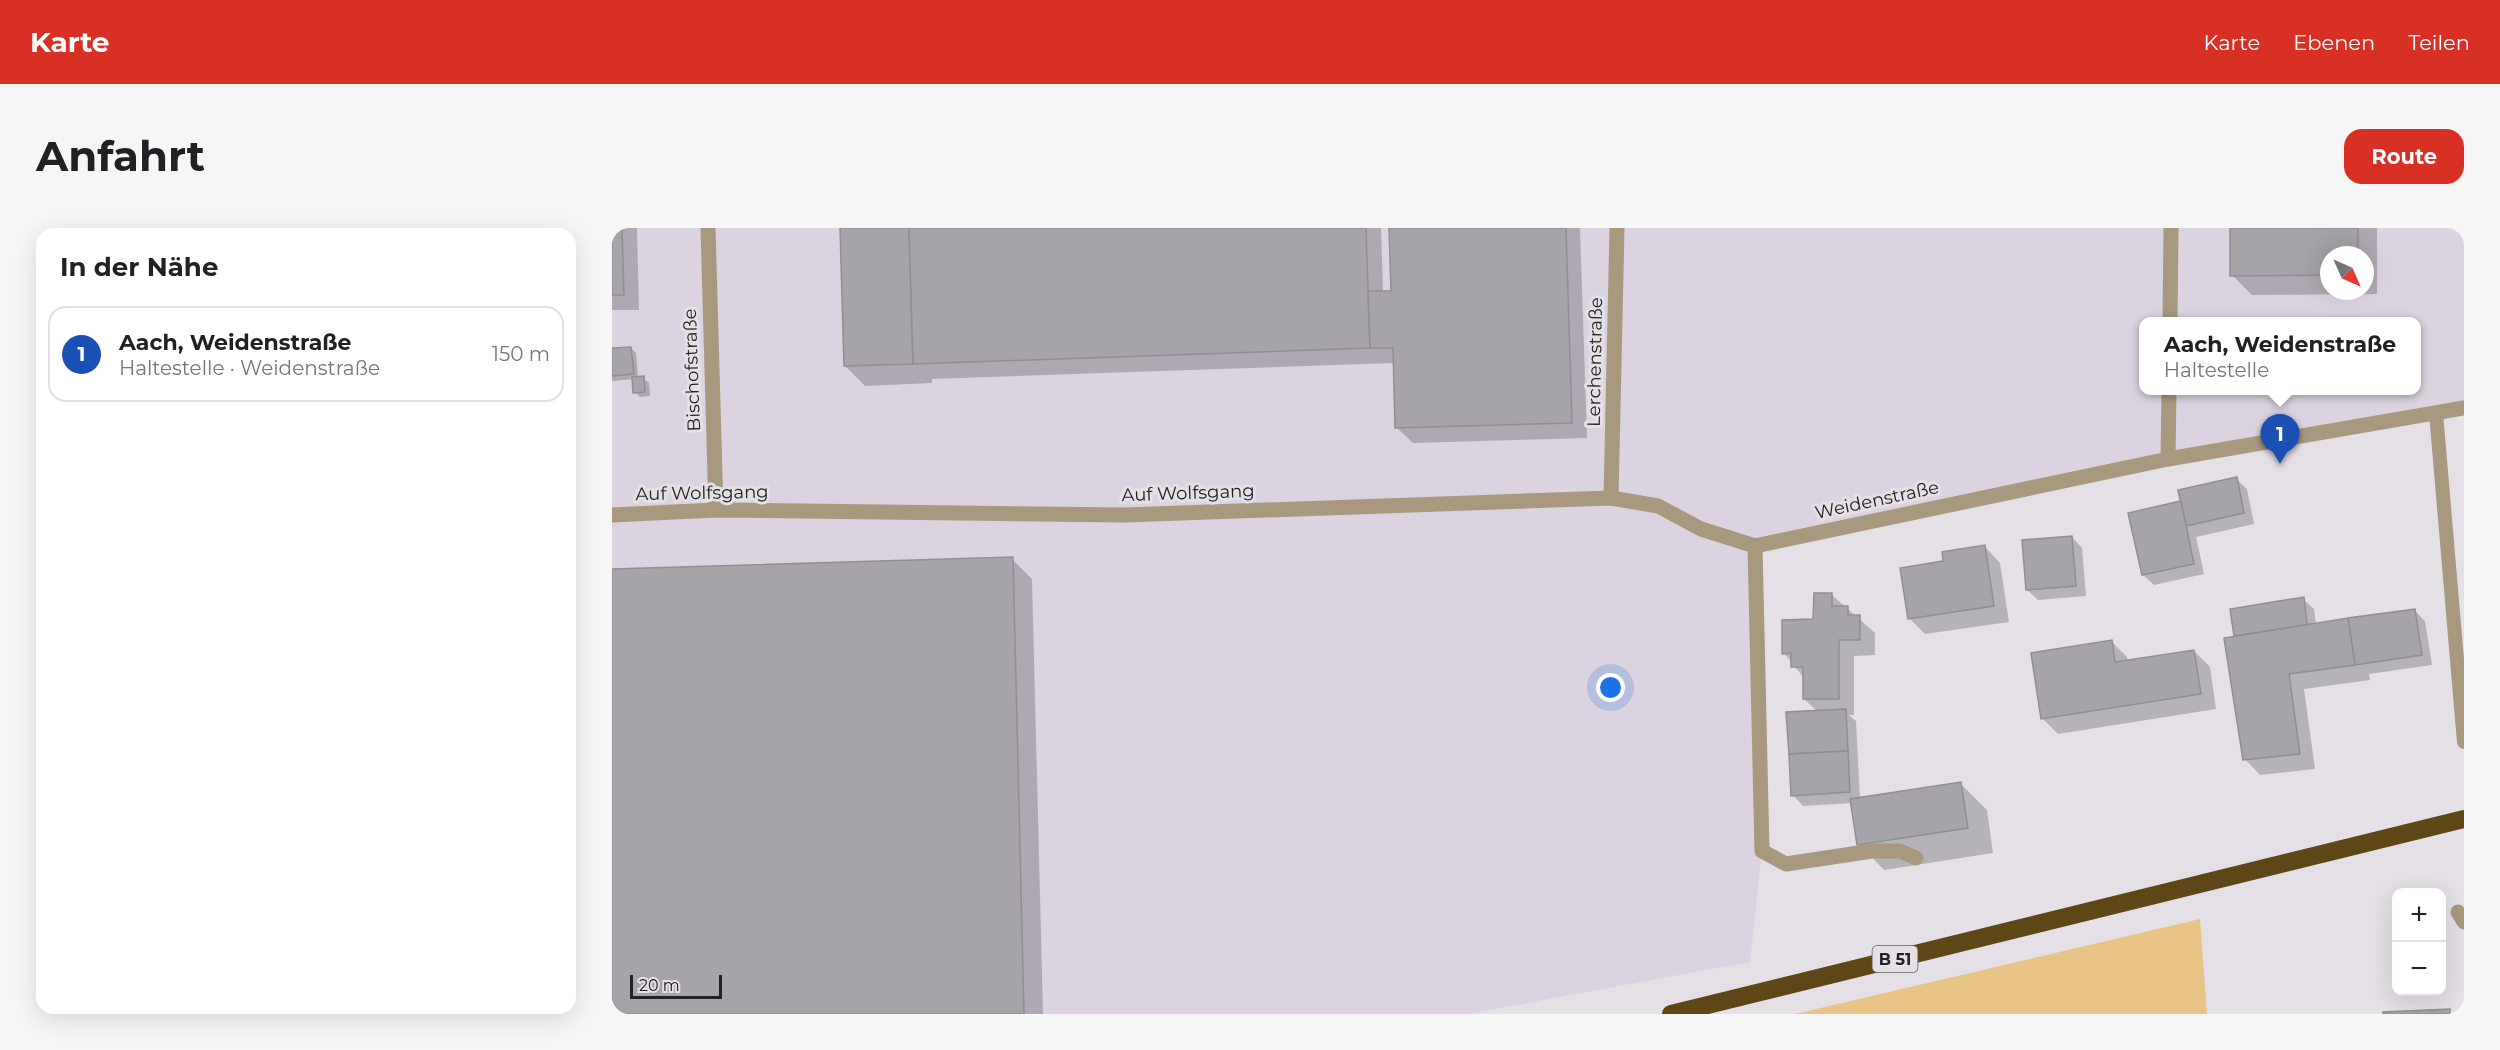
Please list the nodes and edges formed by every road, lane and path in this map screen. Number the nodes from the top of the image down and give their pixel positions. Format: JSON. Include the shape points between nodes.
{"nodes":[{"id":1,"x":708,"y":228,"type":"edge"},
{"id":2,"x":1617,"y":228,"type":"edge"},
{"id":3,"x":2171,"y":228,"type":"edge"},
{"id":4,"x":2170,"y":317,"type":"edge"},
{"id":5,"x":2169,"y":395,"type":"edge"},
{"id":6,"x":2464,"y":408,"type":"edge"},
{"id":7,"x":2436,"y":413,"type":"junction"},
{"id":8,"x":2168,"y":459,"type":"junction"},
{"id":9,"x":1611,"y":498,"type":"junction"},
{"id":10,"x":716,"y":510,"type":"junction"},
{"id":11,"x":612,"y":515,"type":"edge"},
{"id":12,"x":1755,"y":546,"type":"junction"},
{"id":13,"x":2464,"y":742,"type":"edge"},
{"id":14,"x":2464,"y":819,"type":"edge"},
{"id":15,"x":1916,"y":858,"type":"dead end"},
{"id":16,"x":1671,"y":1014,"type":"edge"}],
"edges":[{"from":1,"to":10,"type":"street","name":"Bischofstraße"},
{"from":2,"to":9,"type":"street","name":"Lerchenstraße"},
{"from":3,"to":4,"type":"street"},
{"from":5,"to":8,"type":"street"},
{"from":6,"to":7,"type":"street","name":"Weidenstraße"},
{"from":7,"to":8,"type":"street","name":"Weidenstraße"},
{"from":7,"to":13,"type":"lane"},
{"from":8,"to":12,"type":"street","name":"Weidenstraße"},
{"from":9,"to":10,"type":"street","name":"Auf Wolfsgang","via":[[1125,515]]},
{"from":9,"to":12,"type":"street","name":"Auf Wolfsgang","via":[[1658,506],[1701,529]]},
{"from":10,"to":11,"type":"street","name":"Auf Wolfsgang"},
{"from":12,"to":15,"type":"street","via":[[1762,851],[1786,864],[1872,851],[1900,851]]},
{"from":14,"to":16,"type":"highway","number":"B 51"}]}
